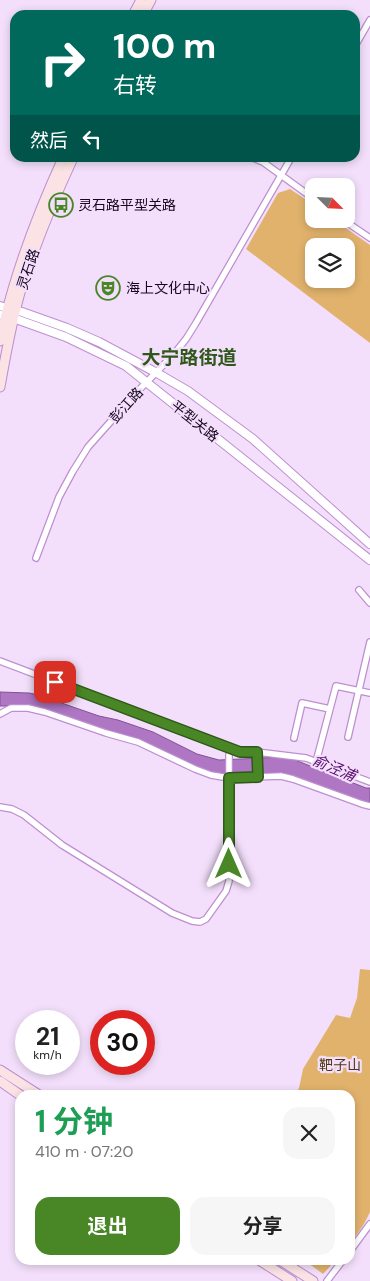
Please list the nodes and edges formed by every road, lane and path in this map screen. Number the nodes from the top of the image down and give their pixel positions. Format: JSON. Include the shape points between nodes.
{"nodes":[{"id":1,"x":370,"y":20,"type":"edge"},
{"id":2,"x":360,"y":37,"type":"edge"},
{"id":3,"x":61,"y":162,"type":"edge"},
{"id":4,"x":71,"y":162,"type":"edge"},
{"id":5,"x":263,"y":162,"type":"edge"},
{"id":6,"x":289,"y":162,"type":"edge"},
{"id":7,"x":281,"y":175,"type":"junction"},
{"id":8,"x":305,"y":192,"type":"edge"},
{"id":9,"x":355,"y":228,"type":"edge"},
{"id":10,"x":370,"y":238,"type":"edge"},
{"id":11,"x":7,"y":313,"type":"edge"},
{"id":12,"x":0,"y":341,"type":"edge"},
{"id":13,"x":156,"y":372,"type":"junction"},
{"id":14,"x":146,"y":382,"type":"junction"},
{"id":15,"x":0,"y":387,"type":"edge"},
{"id":16,"x":370,"y":544,"type":"edge"},
{"id":17,"x":36,"y":558,"type":"dead end"},
{"id":18,"x":370,"y":560,"type":"edge"},
{"id":19,"x":359,"y":590,"type":"dead end"},
{"id":20,"x":370,"y":603,"type":"edge"},
{"id":21,"x":370,"y":642,"type":"edge"},
{"id":22,"x":0,"y":661,"type":"edge"},
{"id":23,"x":360,"y":690,"type":"junction"},
{"id":24,"x":370,"y":693,"type":"edge"},
{"id":25,"x":330,"y":709,"type":"junction"},
{"id":26,"x":0,"y":714,"type":"edge"},
{"id":27,"x":294,"y":738,"type":"dead end"},
{"id":28,"x":348,"y":738,"type":"dead end"},
{"id":29,"x":257,"y":752,"type":"junction"},
{"id":30,"x":229,"y":755,"type":"dead end"},
{"id":31,"x":316,"y":762,"type":"junction"},
{"id":32,"x":229,"y":777,"type":"junction"},
{"id":33,"x":258,"y":777,"type":"junction"},
{"id":34,"x":370,"y":782,"type":"edge"},
{"id":35,"x":370,"y":806,"type":"edge"},
{"id":36,"x":0,"y":807,"type":"edge"},
{"id":37,"x":0,"y":1070,"type":"edge"},
{"id":38,"x":0,"y":1081,"type":"edge"},
{"id":39,"x":31,"y":1090,"type":"edge"},
{"id":40,"x":15,"y":1092,"type":"edge"},
{"id":41,"x":370,"y":1224,"type":"edge"},
{"id":42,"x":355,"y":1244,"type":"edge"},
{"id":43,"x":267,"y":1265,"type":"edge"},
{"id":44,"x":288,"y":1265,"type":"edge"},
{"id":45,"x":339,"y":1265,"type":"edge"},
{"id":46,"x":292,"y":1281,"type":"edge"},
{"id":47,"x":313,"y":1281,"type":"edge"},
{"id":48,"x":327,"y":1281,"type":"edge"}],
"edges":[{"from":1,"to":2,"type":"street"},
{"from":3,"to":11,"type":"main road","name":"灵石路","via":[[31,234]]},
{"from":4,"to":11,"type":"main road","name":"灵石路","via":[[22,287]]},
{"from":5,"to":7,"type":"street"},
{"from":6,"to":7,"type":"street","name":"彭江路"},
{"from":7,"to":8,"type":"street"},
{"from":7,"to":13,"type":"street","name":"彭江路","via":[[196,323],[180,347]]},
{"from":9,"to":10,"type":"street"},
{"from":11,"to":12,"type":"main road","name":"灵石路"},
{"from":11,"to":13,"type":"street","name":"平型关路","via":[[75,332]]},
{"from":11,"to":14,"type":"street","name":"平型关路","via":[[99,352],[126,366]]},
{"from":11,"to":15,"type":"main road","name":"灵石路"},
{"from":13,"to":14,"type":"street","name":"彭江路"},
{"from":13,"to":16,"type":"street","name":"平型关路","via":[[188,391],[253,439]]},
{"from":14,"to":17,"type":"street","name":"彭江路","via":[[88,447],[73,471],[59,497]]},
{"from":14,"to":18,"type":"street","name":"平型关路"},
{"from":19,"to":20,"type":"street"},
{"from":21,"to":23,"type":"street"},
{"from":22,"to":29,"type":"street","via":[[240,752]]},
{"from":23,"to":24,"type":"street"},
{"from":23,"to":25,"type":"street","via":[[336,686]]},
{"from":23,"to":28,"type":"street"},
{"from":25,"to":27,"type":"street","via":[[302,703]]},
{"from":25,"to":31,"type":"street"},
{"from":26,"to":32,"type":"street","via":[[11,708],[45,712],[138,742],[195,770]]},
{"from":29,"to":31,"type":"street"},
{"from":29,"to":33,"type":"street"},
{"from":30,"to":32,"type":"street"},
{"from":31,"to":34,"type":"street"},
{"from":32,"to":33,"type":"street"},
{"from":32,"to":36,"type":"street","via":[[230,881],[206,919],[200,922],[172,912],[62,845],[24,815]]},
{"from":33,"to":35,"type":"street","via":[[293,779]]},
{"from":37,"to":39,"type":"main road"},
{"from":38,"to":40,"type":"main road"},
{"from":41,"to":42,"type":"street"},
{"from":43,"to":46,"type":"main road"},
{"from":44,"to":47,"type":"main road"},
{"from":45,"to":48,"type":"street"}]}
